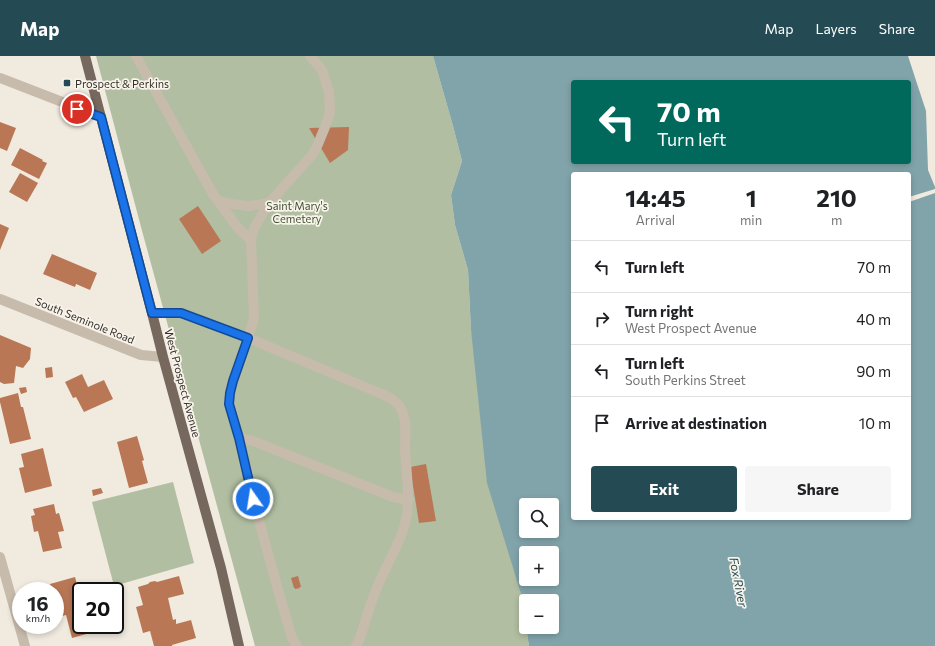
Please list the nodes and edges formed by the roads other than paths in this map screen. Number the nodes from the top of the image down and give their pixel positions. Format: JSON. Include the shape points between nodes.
{"nodes":[{"id":1,"x":85,"y":56,"type":"edge"},
{"id":2,"x":136,"y":56,"type":"edge"},
{"id":3,"x":310,"y":56,"type":"edge"},
{"id":4,"x":0,"y":78,"type":"edge"},
{"id":5,"x":101,"y":117,"type":"junction"},
{"id":6,"x":218,"y":201,"type":"junction"},
{"id":7,"x":269,"y":203,"type":"junction"},
{"id":8,"x":251,"y":240,"type":"junction"},
{"id":9,"x":0,"y":299,"type":"edge"},
{"id":10,"x":152,"y":313,"type":"junction"},
{"id":11,"x":248,"y":338,"type":"junction"},
{"id":12,"x":163,"y":357,"type":"junction"},
{"id":13,"x":239,"y":438,"type":"junction"},
{"id":14,"x":408,"y":500,"type":"junction"},
{"id":15,"x":0,"y":557,"type":"edge"},
{"id":16,"x":25,"y":646,"type":"edge"},
{"id":17,"x":239,"y":646,"type":"edge"},
{"id":18,"x":297,"y":646,"type":"edge"},
{"id":19,"x":356,"y":646,"type":"edge"}],
"edges":[{"from":1,"to":5,"type":"main road","name":"West Prospect Avenue"},
{"from":2,"to":6,"type":"street"},
{"from":3,"to":7,"type":"street","via":[[322,70],[329,92],[330,112],[313,154]]},
{"from":4,"to":5,"type":"street"},
{"from":5,"to":10,"type":"main road","name":"West Prospect Avenue"},
{"from":6,"to":7,"type":"street","via":[[249,206]]},
{"from":6,"to":8,"type":"street","via":[[238,228]]},
{"from":7,"to":8,"type":"street","via":[[254,228]]},
{"from":8,"to":11,"type":"street","via":[[254,319]]},
{"from":9,"to":12,"type":"street","name":"South Seminole Road","via":[[141,355]]},
{"from":10,"to":11,"type":"street","via":[[181,313]]},
{"from":10,"to":12,"type":"main road","name":"West Prospect Avenue"},
{"from":11,"to":13,"type":"street","via":[[233,381],[229,404]]},
{"from":11,"to":14,"type":"street","via":[[394,400],[403,412],[405,421]]},
{"from":12,"to":17,"type":"main road","name":"West Prospect Avenue","via":[[221,568]]},
{"from":13,"to":14,"type":"street","via":[[253,441],[393,497]]},
{"from":13,"to":18,"type":"street","via":[[274,575],[292,638]]},
{"from":14,"to":19,"type":"street","via":[[407,517],[402,533],[378,584]]},
{"from":15,"to":16,"type":"street"}]}
